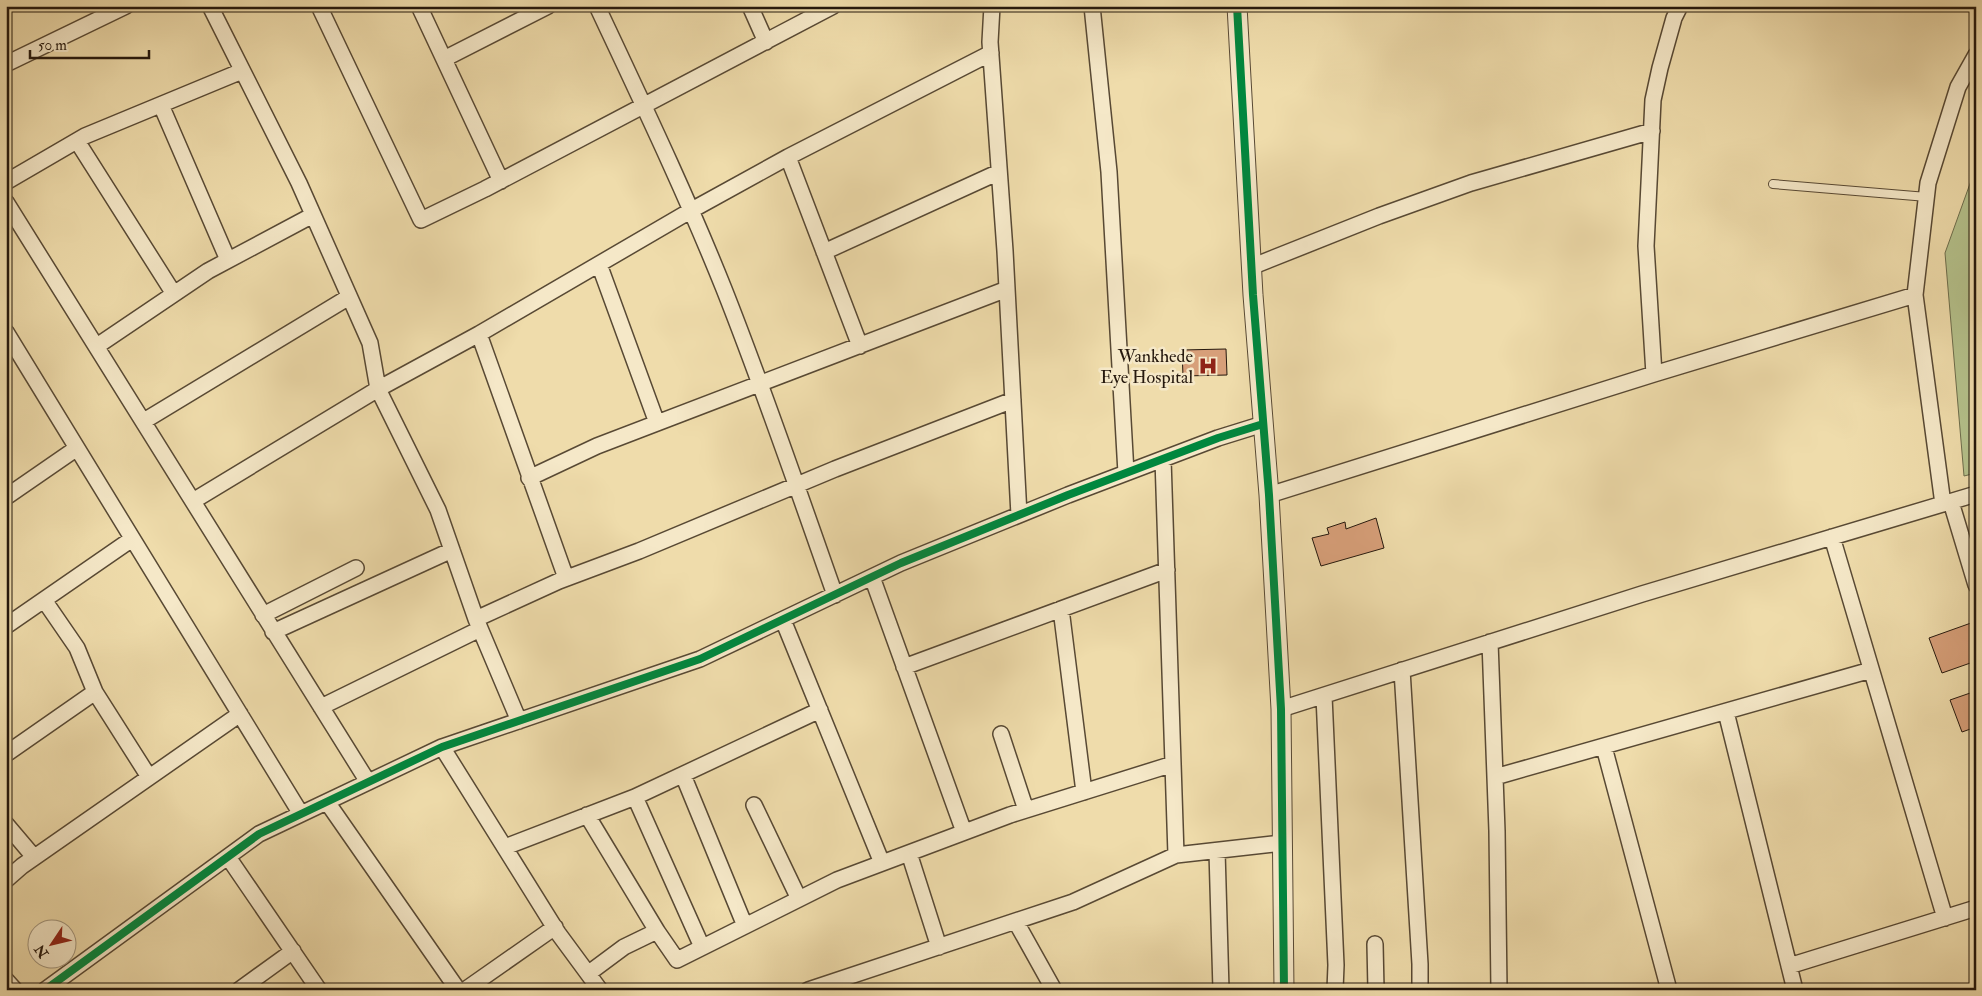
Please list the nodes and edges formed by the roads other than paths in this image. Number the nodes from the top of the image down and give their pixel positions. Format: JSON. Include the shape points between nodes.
{"nodes":[{"id":1,"x":126,"y":6,"type":"edge"},
{"id":2,"x":210,"y":6,"type":"edge"},
{"id":3,"x":319,"y":6,"type":"edge"},
{"id":4,"x":418,"y":6,"type":"edge"},
{"id":5,"x":548,"y":6,"type":"edge"},
{"id":6,"x":597,"y":6,"type":"edge"},
{"id":7,"x":750,"y":6,"type":"edge"},
{"id":8,"x":833,"y":6,"type":"edge"},
{"id":9,"x":992,"y":6,"type":"edge"},
{"id":10,"x":1092,"y":6,"type":"edge"},
{"id":11,"x":1237,"y":6,"type":"edge"},
{"id":12,"x":1680,"y":6,"type":"edge"},
{"id":13,"x":766,"y":42,"type":"junction"},
{"id":14,"x":991,"y":53,"type":"junction"},
{"id":15,"x":1976,"y":55,"type":"edge"},
{"id":16,"x":444,"y":59,"type":"junction"},
{"id":17,"x":6,"y":64,"type":"edge"},
{"id":18,"x":242,"y":71,"type":"junction"},
{"id":19,"x":161,"y":105,"type":"junction"},
{"id":20,"x":643,"y":105,"type":"junction"},
{"id":21,"x":1652,"y":131,"type":"junction"},
{"id":22,"x":77,"y":141,"type":"junction"},
{"id":23,"x":788,"y":157,"type":"junction"},
{"id":24,"x":999,"y":172,"type":"junction"},
{"id":25,"x":501,"y":181,"type":"junction"},
{"id":26,"x":6,"y":182,"type":"edge"},
{"id":27,"x":1773,"y":184,"type":"dead end"},
{"id":28,"x":1926,"y":197,"type":"junction"},
{"id":29,"x":6,"y":202,"type":"edge"},
{"id":30,"x":690,"y":211,"type":"junction"},
{"id":31,"x":313,"y":214,"type":"junction"},
{"id":32,"x":824,"y":252,"type":"junction"},
{"id":33,"x":228,"y":260,"type":"junction"},
{"id":34,"x":599,"y":264,"type":"junction"},
{"id":35,"x":1251,"y":266,"type":"junction"},
{"id":36,"x":1007,"y":289,"type":"junction"},
{"id":37,"x":174,"y":294,"type":"junction"},
{"id":38,"x":1915,"y":294,"type":"junction"},
{"id":39,"x":349,"y":297,"type":"junction"},
{"id":40,"x":6,"y":332,"type":"edge"},
{"id":41,"x":478,"y":334,"type":"junction"},
{"id":42,"x":97,"y":346,"type":"junction"},
{"id":43,"x":860,"y":346,"type":"junction"},
{"id":44,"x":1654,"y":374,"type":"junction"},
{"id":45,"x":759,"y":385,"type":"junction"},
{"id":46,"x":378,"y":390,"type":"junction"},
{"id":47,"x":1013,"y":400,"type":"junction"},
{"id":48,"x":144,"y":421,"type":"junction"},
{"id":49,"x":657,"y":423,"type":"junction"},
{"id":50,"x":1263,"y":424,"type":"junction"},
{"id":51,"x":77,"y":448,"type":"junction"},
{"id":52,"x":1163,"y":459,"type":"junction"},
{"id":53,"x":1126,"y":473,"type":"junction"},
{"id":54,"x":528,"y":478,"type":"junction"},
{"id":55,"x":796,"y":485,"type":"junction"},
{"id":56,"x":1976,"y":494,"type":"edge"},
{"id":57,"x":1270,"y":495,"type":"junction"},
{"id":58,"x":6,"y":497,"type":"edge"},
{"id":59,"x":193,"y":501,"type":"junction"},
{"id":60,"x":1947,"y":503,"type":"junction"},
{"id":61,"x":1019,"y":515,"type":"junction"},
{"id":62,"x":1832,"y":537,"type":"junction"},
{"id":63,"x":132,"y":539,"type":"junction"},
{"id":64,"x":452,"y":550,"type":"junction"},
{"id":65,"x":356,"y":568,"type":"dead end"},
{"id":66,"x":1167,"y":570,"type":"junction"},
{"id":67,"x":872,"y":577,"type":"junction"},
{"id":68,"x":566,"y":578,"type":"junction"},
{"id":69,"x":1976,"y":585,"type":"edge"},
{"id":70,"x":835,"y":595,"type":"junction"},
{"id":71,"x":44,"y":600,"type":"junction"},
{"id":72,"x":1061,"y":609,"type":"junction"},
{"id":73,"x":263,"y":615,"type":"junction"},
{"id":74,"x":783,"y":620,"type":"junction"},
{"id":75,"x":478,"y":624,"type":"junction"},
{"id":76,"x":6,"y":626,"type":"edge"},
{"id":77,"x":273,"y":632,"type":"junction"},
{"id":78,"x":1490,"y":642,"type":"junction"},
{"id":79,"x":904,"y":667,"type":"junction"},
{"id":80,"x":1402,"y":670,"type":"junction"},
{"id":81,"x":1871,"y":670,"type":"junction"},
{"id":82,"x":95,"y":692,"type":"junction"},
{"id":83,"x":1324,"y":696,"type":"junction"},
{"id":84,"x":321,"y":707,"type":"junction"},
{"id":85,"x":820,"y":710,"type":"junction"},
{"id":86,"x":1282,"y":710,"type":"junction"},
{"id":87,"x":1726,"y":712,"type":"junction"},
{"id":88,"x":240,"y":714,"type":"junction"},
{"id":89,"x":519,"y":721,"type":"junction"},
{"id":90,"x":1001,"y":734,"type":"dead end"},
{"id":91,"x":442,"y":747,"type":"junction"},
{"id":92,"x":1604,"y":747,"type":"junction"},
{"id":93,"x":6,"y":754,"type":"edge"},
{"id":94,"x":1173,"y":764,"type":"junction"},
{"id":95,"x":683,"y":775,"type":"junction"},
{"id":96,"x":149,"y":777,"type":"junction"},
{"id":97,"x":1495,"y":778,"type":"junction"},
{"id":98,"x":368,"y":782,"type":"junction"},
{"id":99,"x":1084,"y":792,"type":"junction"},
{"id":100,"x":635,"y":797,"type":"junction"},
{"id":101,"x":327,"y":802,"type":"junction"},
{"id":102,"x":754,"y":804,"type":"dead end"},
{"id":103,"x":1026,"y":810,"type":"junction"},
{"id":104,"x":301,"y":814,"type":"junction"},
{"id":105,"x":588,"y":815,"type":"junction"},
{"id":106,"x":6,"y":824,"type":"edge"},
{"id":107,"x":964,"y":832,"type":"junction"},
{"id":108,"x":1282,"y":843,"type":"junction"},
{"id":109,"x":504,"y":847,"type":"junction"},
{"id":110,"x":1217,"y":851,"type":"junction"},
{"id":111,"x":909,"y":853,"type":"junction"},
{"id":112,"x":1176,"y":856,"type":"junction"},
{"id":113,"x":228,"y":857,"type":"junction"},
{"id":114,"x":34,"y":858,"type":"junction"},
{"id":115,"x":882,"y":863,"type":"junction"},
{"id":116,"x":6,"y":880,"type":"edge"},
{"id":117,"x":799,"y":899,"type":"junction"},
{"id":118,"x":1976,"y":908,"type":"edge"},
{"id":119,"x":1945,"y":918,"type":"junction"},
{"id":120,"x":1016,"y":922,"type":"junction"},
{"id":121,"x":745,"y":926,"type":"junction"},
{"id":122,"x":555,"y":927,"type":"junction"},
{"id":123,"x":657,"y":931,"type":"junction"},
{"id":124,"x":1375,"y":944,"type":"dead end"},
{"id":125,"x":702,"y":947,"type":"junction"},
{"id":126,"x":939,"y":947,"type":"junction"},
{"id":127,"x":293,"y":952,"type":"junction"},
{"id":128,"x":1789,"y":966,"type":"junction"},
{"id":129,"x":589,"y":973,"type":"junction"},
{"id":130,"x":6,"y":980,"type":"edge"},
{"id":131,"x":65,"y":984,"type":"edge"},
{"id":132,"x":14,"y":990,"type":"edge"},
{"id":133,"x":45,"y":990,"type":"edge"},
{"id":134,"x":239,"y":990,"type":"edge"},
{"id":135,"x":319,"y":990,"type":"edge"},
{"id":136,"x":458,"y":990,"type":"edge"},
{"id":137,"x":464,"y":990,"type":"edge"},
{"id":138,"x":600,"y":990,"type":"edge"},
{"id":139,"x":808,"y":990,"type":"edge"},
{"id":140,"x":1054,"y":990,"type":"edge"},
{"id":141,"x":1221,"y":990,"type":"edge"},
{"id":142,"x":1284,"y":990,"type":"edge"},
{"id":143,"x":1335,"y":990,"type":"edge"},
{"id":144,"x":1376,"y":990,"type":"edge"},
{"id":145,"x":1420,"y":990,"type":"edge"},
{"id":146,"x":1499,"y":990,"type":"edge"},
{"id":147,"x":1669,"y":990,"type":"edge"},
{"id":148,"x":1795,"y":990,"type":"edge"}],
"edges":[{"from":1,"to":17,"type":"street"},
{"from":2,"to":18,"type":"street"},
{"from":3,"to":25,"type":"street","via":[[421,220]]},
{"from":4,"to":16,"type":"street"},
{"from":5,"to":16,"type":"street"},
{"from":6,"to":20,"type":"street"},
{"from":7,"to":13,"type":"street"},
{"from":8,"to":13,"type":"street"},
{"from":9,"to":14,"type":"street"},
{"from":10,"to":53,"type":"street","via":[[1108,172]]},
{"from":11,"to":35,"type":"street"},
{"from":12,"to":21,"type":"street","via":[[1660,68],[1653,100]]},
{"from":13,"to":20,"type":"street"},
{"from":14,"to":23,"type":"street"},
{"from":14,"to":24,"type":"street"},
{"from":15,"to":28,"type":"street","via":[[1958,87]]},
{"from":16,"to":25,"type":"street"},
{"from":18,"to":19,"type":"street"},
{"from":18,"to":31,"type":"street"},
{"from":19,"to":22,"type":"street"},
{"from":19,"to":33,"type":"street"},
{"from":20,"to":25,"type":"street"},
{"from":20,"to":30,"type":"street"},
{"from":21,"to":35,"type":"street","via":[[1470,183]]},
{"from":21,"to":44,"type":"street","via":[[1646,246]]},
{"from":22,"to":26,"type":"street"},
{"from":22,"to":37,"type":"street"},
{"from":23,"to":30,"type":"street"},
{"from":23,"to":32,"type":"street"},
{"from":24,"to":32,"type":"street"},
{"from":24,"to":36,"type":"street"},
{"from":27,"to":28,"type":"lane"},
{"from":28,"to":38,"type":"street"},
{"from":29,"to":42,"type":"street"},
{"from":30,"to":34,"type":"street"},
{"from":30,"to":45,"type":"street","via":[[724,289]]},
{"from":31,"to":33,"type":"street"},
{"from":31,"to":39,"type":"street"},
{"from":32,"to":43,"type":"street"},
{"from":33,"to":37,"type":"street"},
{"from":34,"to":41,"type":"street"},
{"from":34,"to":49,"type":"street"},
{"from":35,"to":50,"type":"street"},
{"from":36,"to":43,"type":"street"},
{"from":36,"to":47,"type":"street"},
{"from":37,"to":42,"type":"street"},
{"from":38,"to":44,"type":"street"},
{"from":38,"to":60,"type":"street"},
{"from":39,"to":46,"type":"street","via":[[370,343]]},
{"from":39,"to":48,"type":"street"},
{"from":40,"to":51,"type":"street"},
{"from":41,"to":46,"type":"street"},
{"from":41,"to":54,"type":"street"},
{"from":42,"to":48,"type":"street"},
{"from":43,"to":45,"type":"street"},
{"from":44,"to":57,"type":"street"},
{"from":45,"to":49,"type":"street"},
{"from":45,"to":55,"type":"street"},
{"from":46,"to":59,"type":"street"},
{"from":46,"to":64,"type":"street","via":[[438,510]]},
{"from":47,"to":55,"type":"street"},
{"from":47,"to":61,"type":"street"},
{"from":48,"to":59,"type":"street"},
{"from":49,"to":54,"type":"street"},
{"from":50,"to":52,"type":"street"},
{"from":50,"to":57,"type":"street"},
{"from":51,"to":58,"type":"street"},
{"from":51,"to":63,"type":"street"},
{"from":52,"to":53,"type":"street"},
{"from":52,"to":66,"type":"street"},
{"from":53,"to":61,"type":"street"},
{"from":54,"to":68,"type":"street"},
{"from":55,"to":68,"type":"street"},
{"from":55,"to":70,"type":"street"},
{"from":56,"to":60,"type":"street"},
{"from":57,"to":86,"type":"street"},
{"from":59,"to":73,"type":"street"},
{"from":60,"to":62,"type":"street"},
{"from":60,"to":69,"type":"street"},
{"from":61,"to":67,"type":"street"},
{"from":62,"to":78,"type":"street"},
{"from":62,"to":81,"type":"street"},
{"from":63,"to":71,"type":"street"},
{"from":63,"to":88,"type":"street"},
{"from":64,"to":75,"type":"street"},
{"from":64,"to":77,"type":"street"},
{"from":65,"to":73,"type":"street"},
{"from":66,"to":72,"type":"street"},
{"from":66,"to":94,"type":"street"},
{"from":67,"to":70,"type":"street"},
{"from":67,"to":79,"type":"street"},
{"from":68,"to":75,"type":"street"},
{"from":70,"to":74,"type":"street"},
{"from":71,"to":76,"type":"street"},
{"from":71,"to":82,"type":"street","via":[[77,648]]},
{"from":72,"to":79,"type":"street"},
{"from":72,"to":99,"type":"street"},
{"from":73,"to":77,"type":"street"},
{"from":74,"to":85,"type":"street"},
{"from":74,"to":89,"type":"street","via":[[700,659]]},
{"from":75,"to":84,"type":"street"},
{"from":75,"to":89,"type":"street"},
{"from":77,"to":84,"type":"street"},
{"from":78,"to":80,"type":"street"},
{"from":78,"to":97,"type":"street"},
{"from":79,"to":107,"type":"street"},
{"from":80,"to":83,"type":"street"},
{"from":80,"to":145,"type":"street"},
{"from":81,"to":87,"type":"street"},
{"from":81,"to":119,"type":"street"},
{"from":82,"to":93,"type":"street"},
{"from":82,"to":96,"type":"street"},
{"from":83,"to":86,"type":"street"},
{"from":83,"to":143,"type":"street"},
{"from":84,"to":98,"type":"street"},
{"from":85,"to":95,"type":"street"},
{"from":85,"to":115,"type":"street"},
{"from":86,"to":108,"type":"street"},
{"from":87,"to":92,"type":"street"},
{"from":87,"to":128,"type":"street"},
{"from":88,"to":96,"type":"street"},
{"from":88,"to":104,"type":"street"},
{"from":89,"to":91,"type":"street"},
{"from":90,"to":103,"type":"street"},
{"from":91,"to":98,"type":"street"},
{"from":91,"to":109,"type":"street"},
{"from":92,"to":97,"type":"street"},
{"from":92,"to":147,"type":"street"},
{"from":94,"to":99,"type":"street"},
{"from":94,"to":112,"type":"street"},
{"from":95,"to":100,"type":"street"},
{"from":95,"to":121,"type":"street"},
{"from":96,"to":114,"type":"street"},
{"from":97,"to":146,"type":"street"},
{"from":98,"to":101,"type":"street"},
{"from":99,"to":103,"type":"street"},
{"from":100,"to":105,"type":"street"},
{"from":100,"to":125,"type":"street"},
{"from":101,"to":104,"type":"street"},
{"from":101,"to":136,"type":"street"},
{"from":102,"to":117,"type":"street"},
{"from":103,"to":107,"type":"street"},
{"from":104,"to":113,"type":"street","via":[[259,834]]},
{"from":105,"to":109,"type":"street"},
{"from":105,"to":123,"type":"street"},
{"from":106,"to":114,"type":"street"},
{"from":107,"to":111,"type":"street"},
{"from":108,"to":110,"type":"street"},
{"from":108,"to":142,"type":"street"},
{"from":109,"to":122,"type":"street"},
{"from":110,"to":112,"type":"street"},
{"from":110,"to":141,"type":"street"},
{"from":111,"to":115,"type":"street"},
{"from":111,"to":126,"type":"street"},
{"from":112,"to":120,"type":"street","via":[[1073,902]]},
{"from":113,"to":127,"type":"street"},
{"from":113,"to":131,"type":"street"},
{"from":114,"to":116,"type":"street"},
{"from":115,"to":117,"type":"street"},
{"from":117,"to":121,"type":"street"},
{"from":118,"to":119,"type":"street"},
{"from":119,"to":128,"type":"street"},
{"from":120,"to":126,"type":"street"},
{"from":120,"to":140,"type":"street"},
{"from":121,"to":125,"type":"street"},
{"from":122,"to":129,"type":"street"},
{"from":122,"to":137,"type":"street"},
{"from":123,"to":125,"type":"street","via":[[677,960]]},
{"from":123,"to":129,"type":"street","via":[[624,946]]},
{"from":124,"to":144,"type":"street"},
{"from":126,"to":139,"type":"street"},
{"from":127,"to":134,"type":"street"},
{"from":127,"to":135,"type":"street"},
{"from":128,"to":148,"type":"street"},
{"from":129,"to":138,"type":"street"},
{"from":130,"to":132,"type":"street"},
{"from":131,"to":133,"type":"street"}]}
